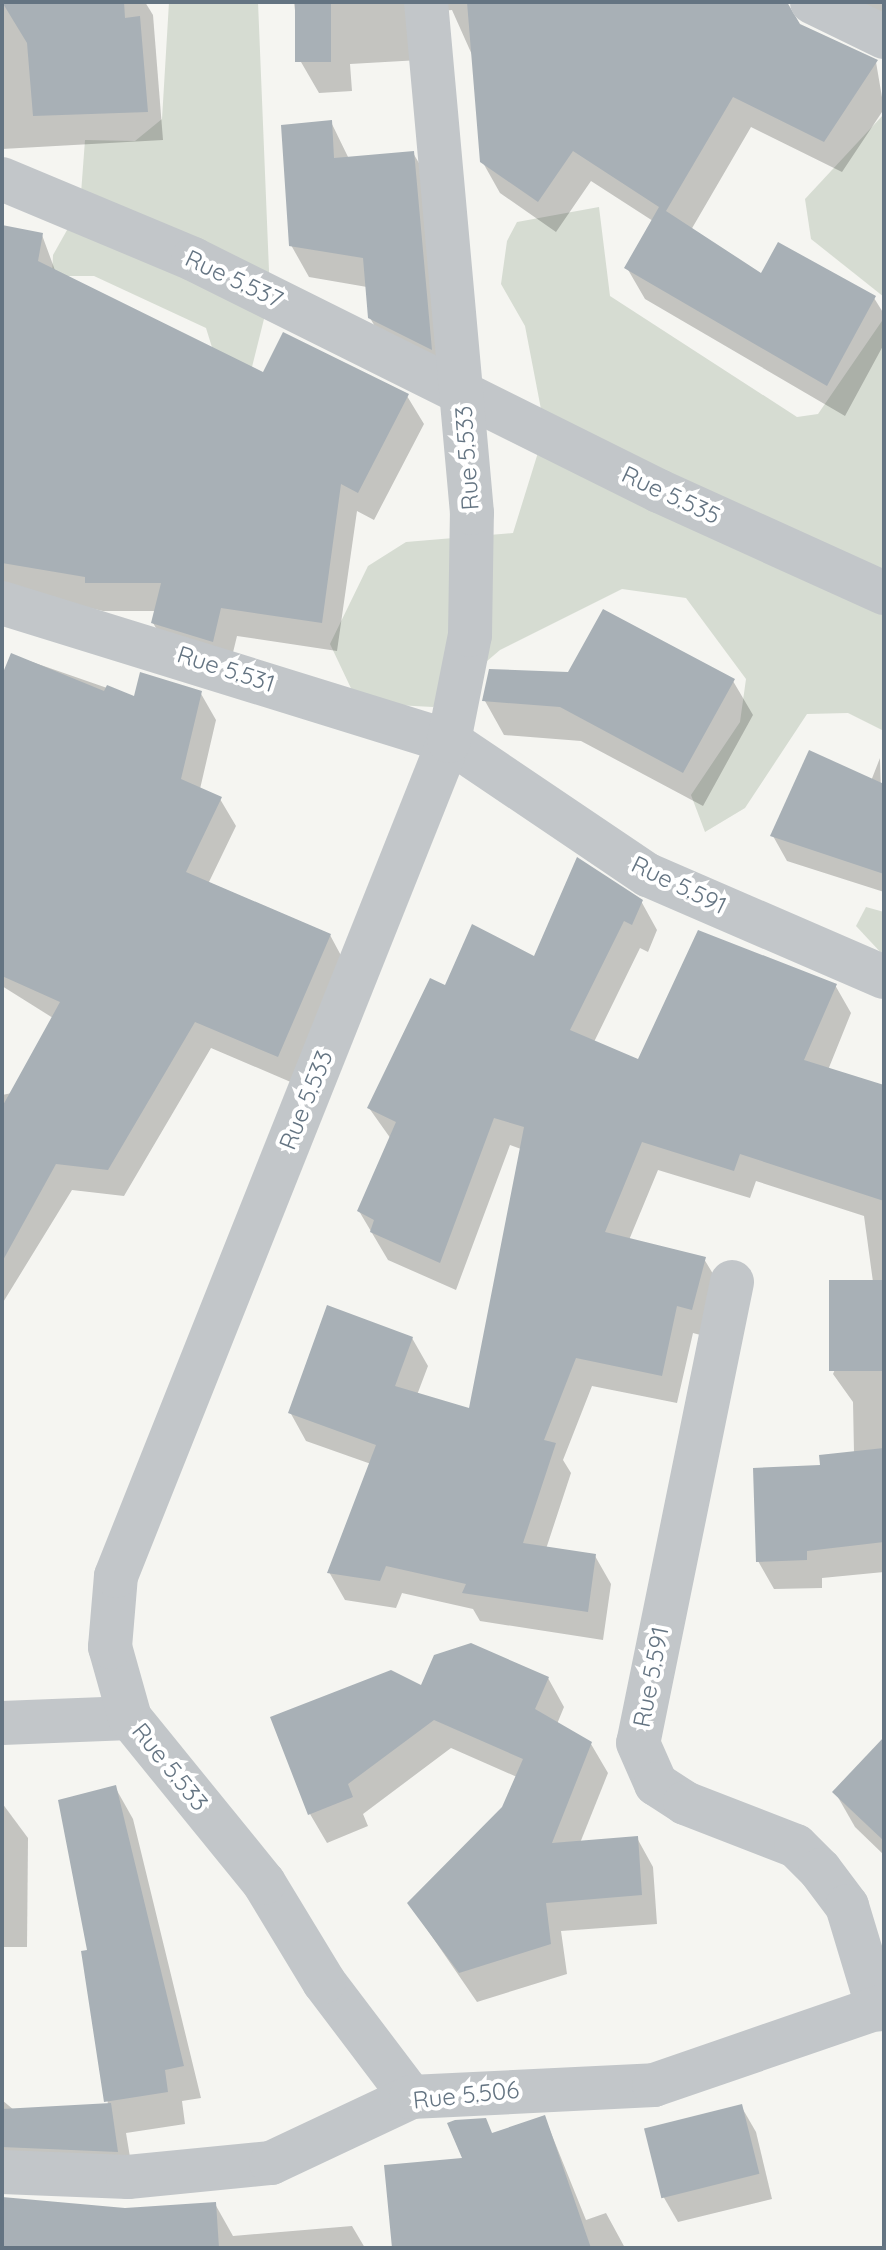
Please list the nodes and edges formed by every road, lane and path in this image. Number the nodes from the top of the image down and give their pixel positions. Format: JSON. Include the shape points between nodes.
{"nodes":[{"id":1,"x":426,"y":2,"type":"edge"},
{"id":2,"x":812,"y":2,"type":"edge"},
{"id":3,"x":884,"y":37,"type":"edge"},
{"id":4,"x":2,"y":179,"type":"edge"},
{"id":5,"x":462,"y":389,"type":"junction"},
{"id":6,"x":884,"y":593,"type":"edge"},
{"id":7,"x":2,"y":603,"type":"edge"},
{"id":8,"x":449,"y":741,"type":"junction"},
{"id":9,"x":884,"y":977,"type":"edge"},
{"id":10,"x":732,"y":1282,"type":"dead end"},
{"id":11,"x":130,"y":1718,"type":"junction"},
{"id":12,"x":2,"y":1723,"type":"edge"},
{"id":13,"x":881,"y":2007,"type":"edge"},
{"id":14,"x":411,"y":2097,"type":"junction"},
{"id":15,"x":2,"y":2172,"type":"edge"}],
"edges":[{"from":1,"to":5,"type":"street","name":"Rue 5.533"},
{"from":2,"to":3,"type":"street"},
{"from":4,"to":5,"type":"street","name":"Rue 5.537","via":[[193,259]]},
{"from":5,"to":6,"type":"street","name":"Rue 5.535","via":[[659,491]]},
{"from":5,"to":8,"type":"street","name":"Rue 5.533","via":[[472,513],[470,635]]},
{"from":7,"to":8,"type":"street","name":"Rue 5.531"},
{"from":8,"to":9,"type":"street","name":"Rue 5.591","via":[[648,875]]},
{"from":8,"to":11,"type":"street","name":"Rue 5.533","via":[[116,1576],[110,1647]]},
{"from":10,"to":13,"type":"street","name":"Rue 5.591","via":[[638,1743],[656,1784],[685,1803],[796,1846],[820,1870],[847,1906]]},
{"from":11,"to":12,"type":"street"},
{"from":11,"to":14,"type":"street","name":"Rue 5.533","via":[[264,1883],[324,1982]]},
{"from":13,"to":14,"type":"street","name":"Rue 5.506","via":[[654,2085]]},
{"from":14,"to":15,"type":"street","name":"Rue 5.506","via":[[271,2163],[128,2177]]}]}
